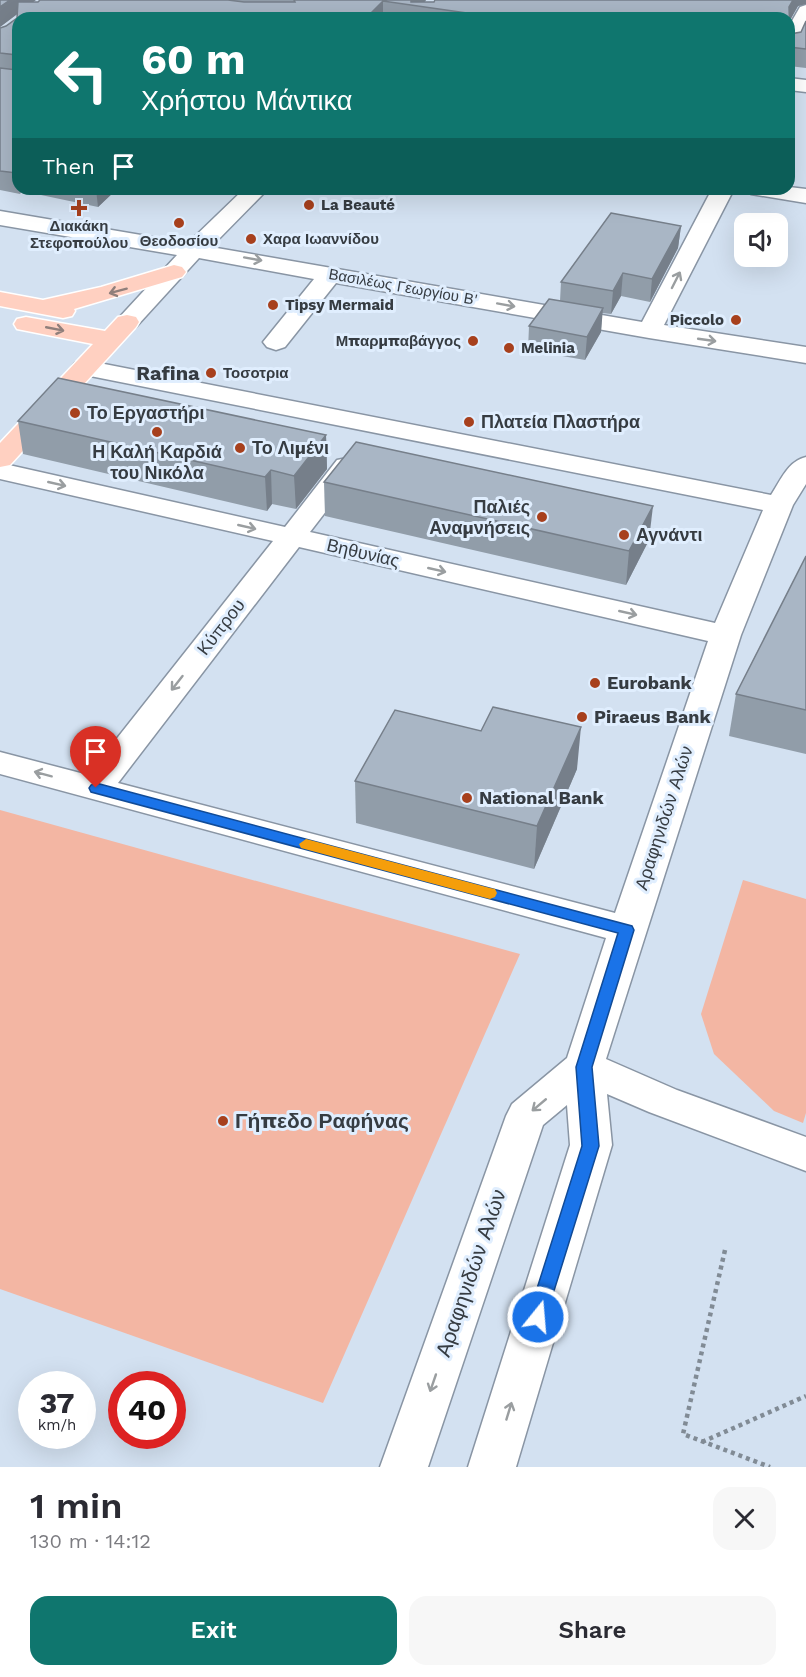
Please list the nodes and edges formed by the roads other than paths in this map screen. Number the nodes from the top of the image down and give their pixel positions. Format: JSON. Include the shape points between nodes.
{"nodes":[{"id":1,"x":806,"y":11,"type":"edge"},
{"id":2,"x":795,"y":33,"type":"edge"},
{"id":3,"x":250,"y":195,"type":"edge"},
{"id":4,"x":720,"y":195,"type":"edge"},
{"id":5,"x":0,"y":218,"type":"edge"},
{"id":6,"x":195,"y":249,"type":"junction"},
{"id":7,"x":174,"y":272,"type":"junction"},
{"id":8,"x":332,"y":274,"type":"junction"},
{"id":9,"x":0,"y":299,"type":"edge"},
{"id":10,"x":43,"y":307,"type":"junction"},
{"id":11,"x":0,"y":319,"type":"edge"},
{"id":12,"x":118,"y":331,"type":"junction"},
{"id":13,"x":649,"y":332,"type":"junction"},
{"id":14,"x":276,"y":342,"type":"dead end"},
{"id":15,"x":806,"y":355,"type":"edge"},
{"id":16,"x":84,"y":368,"type":"junction"},
{"id":17,"x":0,"y":459,"type":"edge"},
{"id":18,"x":347,"y":466,"type":"edge"},
{"id":19,"x":804,"y":470,"type":"edge"},
{"id":20,"x":0,"y":471,"type":"edge"},
{"id":21,"x":779,"y":505,"type":"junction"},
{"id":22,"x":290,"y":537,"type":"junction"},
{"id":23,"x":725,"y":635,"type":"junction"},
{"id":24,"x":0,"y":763,"type":"edge"},
{"id":25,"x":96,"y":788,"type":"junction"},
{"id":26,"x":627,"y":930,"type":"junction"},
{"id":27,"x":584,"y":1067,"type":"junction"},
{"id":28,"x":806,"y":1154,"type":"edge"},
{"id":29,"x":404,"y":1467,"type":"edge"},
{"id":30,"x":492,"y":1467,"type":"edge"}],
"edges":[{"from":1,"to":2,"type":"street"},
{"from":3,"to":6,"type":"street"},
{"from":13,"to":4,"type":"street","one_way":true},
{"from":5,"to":6,"type":"street","name":"Βασιλέως Γεωργίου Β'"},
{"from":6,"to":7,"type":"street"},
{"from":6,"to":8,"type":"street","name":"Βασιλέως Γεωργίου Β'","one_way":true},
{"from":7,"to":10,"type":"main road","one_way":true,"via":[[75,302]]},
{"from":7,"to":12,"type":"street"},
{"from":8,"to":13,"type":"street","name":"Βασιλέως Γεωργίου Β'","one_way":true},
{"from":8,"to":14,"type":"street"},
{"from":9,"to":10,"type":"main road"},
{"from":10,"to":12,"type":"main road"},
{"from":11,"to":12,"type":"main road","one_way":true},
{"from":12,"to":16,"type":"main road"},
{"from":13,"to":15,"type":"street","name":"Βασιλέως Γεωργίου Β'","one_way":true},
{"from":16,"to":17,"type":"main road"},
{"from":16,"to":21,"type":"street"},
{"from":18,"to":22,"type":"street","name":"Κύπρου"},
{"from":19,"to":21,"type":"street","name":"Αραφηνιδών Αλών"},
{"from":20,"to":22,"type":"street","name":"Βηθυνίας","one_way":true},
{"from":21,"to":23,"type":"street","name":"Αραφηνιδών Αλών"},
{"from":22,"to":23,"type":"street","name":"Βηθυνίας","one_way":true},
{"from":22,"to":25,"type":"street","name":"Κύπρου","one_way":true},
{"from":23,"to":26,"type":"street","name":"Αραφηνιδών Αλών"},
{"from":25,"to":24,"type":"street","one_way":true},
{"from":25,"to":26,"type":"street"},
{"from":26,"to":27,"type":"street","name":"Αραφηνιδών Αλών"},
{"from":27,"to":28,"type":"street"},
{"from":27,"to":29,"type":"street","name":"Αραφηνιδών Αλών","one_way":true,"via":[[526,1116]]},
{"from":30,"to":27,"type":"street","name":"Αραφηνιδών Αλών","one_way":true,"via":[[591,1146]]}]}
